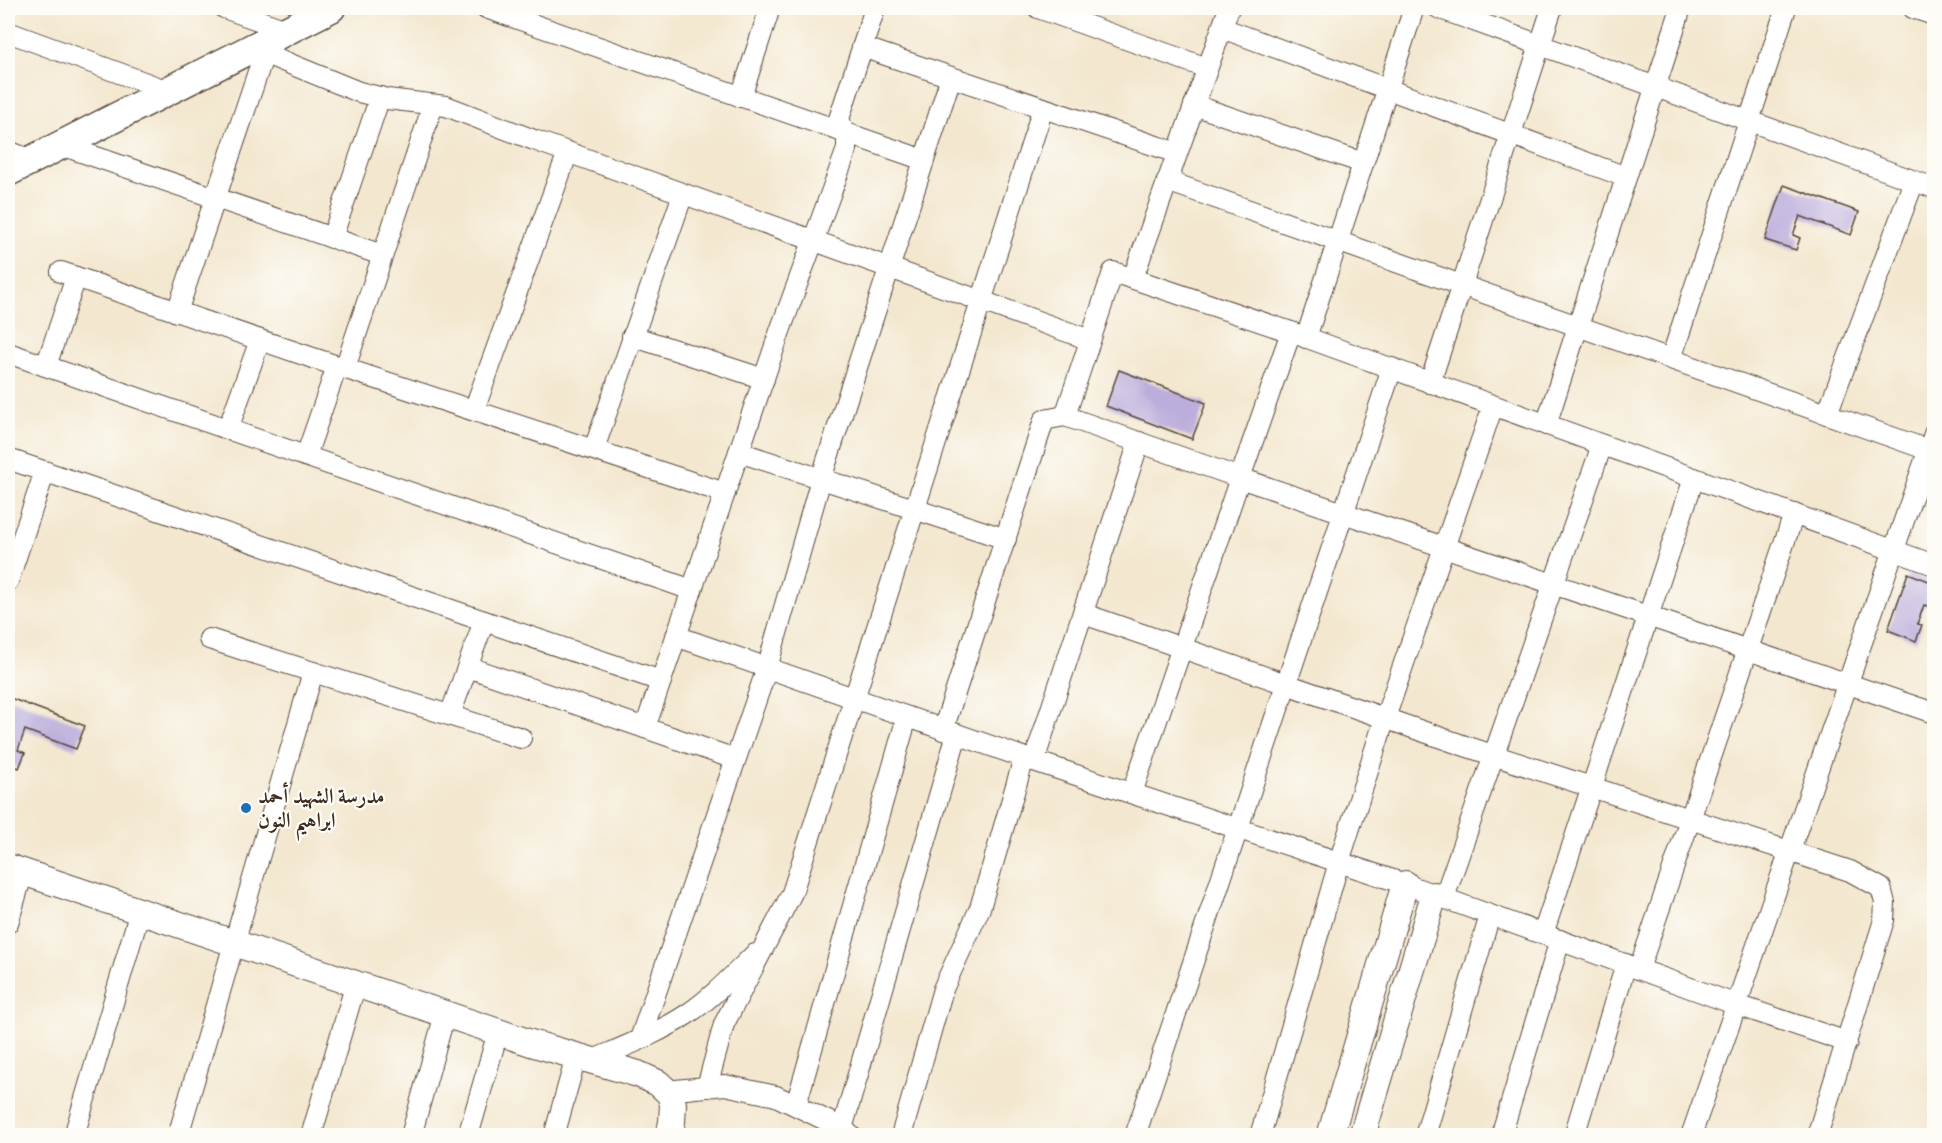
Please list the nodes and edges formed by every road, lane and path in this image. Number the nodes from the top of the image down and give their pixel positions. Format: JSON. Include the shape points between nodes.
{"nodes":[{"id":1,"x":224,"y":8,"type":"edge"},
{"id":2,"x":331,"y":8,"type":"edge"},
{"id":3,"x":486,"y":8,"type":"edge"},
{"id":4,"x":770,"y":8,"type":"edge"},
{"id":5,"x":875,"y":8,"type":"edge"},
{"id":6,"x":1038,"y":8,"type":"edge"},
{"id":7,"x":1229,"y":8,"type":"edge"},
{"id":8,"x":1414,"y":8,"type":"edge"},
{"id":9,"x":1438,"y":8,"type":"edge"},
{"id":10,"x":1552,"y":8,"type":"edge"},
{"id":11,"x":1681,"y":8,"type":"edge"},
{"id":12,"x":1786,"y":8,"type":"edge"},
{"id":13,"x":1913,"y":8,"type":"edge"},
{"id":14,"x":1935,"y":15,"type":"edge"},
{"id":15,"x":1222,"y":28,"type":"junction"},
{"id":16,"x":286,"y":30,"type":"junction"},
{"id":17,"x":8,"y":32,"type":"edge"},
{"id":18,"x":1540,"y":45,"type":"junction"},
{"id":19,"x":862,"y":47,"type":"junction"},
{"id":20,"x":257,"y":51,"type":"junction"},
{"id":21,"x":1207,"y":68,"type":"junction"},
{"id":22,"x":951,"y":77,"type":"junction"},
{"id":23,"x":1655,"y":87,"type":"junction"},
{"id":24,"x":1387,"y":89,"type":"junction"},
{"id":25,"x":168,"y":91,"type":"junction"},
{"id":26,"x":741,"y":97,"type":"junction"},
{"id":27,"x":380,"y":98,"type":"junction"},
{"id":28,"x":433,"y":105,"type":"junction"},
{"id":29,"x":1194,"y":105,"type":"junction"},
{"id":30,"x":1043,"y":108,"type":"junction"},
{"id":31,"x":1749,"y":121,"type":"junction"},
{"id":32,"x":845,"y":134,"type":"junction"},
{"id":33,"x":1511,"y":135,"type":"junction"},
{"id":34,"x":61,"y":145,"type":"junction"},
{"id":35,"x":568,"y":152,"type":"junction"},
{"id":36,"x":1177,"y":153,"type":"junction"},
{"id":37,"x":924,"y":160,"type":"junction"},
{"id":38,"x":15,"y":161,"type":"edge"},
{"id":39,"x":1363,"y":163,"type":"junction"},
{"id":40,"x":1626,"y":177,"type":"junction"},
{"id":41,"x":1167,"y":181,"type":"junction"},
{"id":42,"x":1914,"y":181,"type":"junction"},
{"id":43,"x":1935,"y":188,"type":"edge"},
{"id":44,"x":683,"y":194,"type":"junction"},
{"id":45,"x":215,"y":198,"type":"junction"},
{"id":46,"x":332,"y":238,"type":"junction"},
{"id":47,"x":813,"y":240,"type":"junction"},
{"id":48,"x":1338,"y":241,"type":"junction"},
{"id":49,"x":382,"y":255,"type":"junction"},
{"id":50,"x":889,"y":268,"type":"junction"},
{"id":51,"x":1133,"y":278,"type":"junction"},
{"id":52,"x":1462,"y":285,"type":"junction"},
{"id":53,"x":982,"y":301,"type":"junction"},
{"id":54,"x":177,"y":312,"type":"junction"},
{"id":55,"x":1578,"y":326,"type":"junction"},
{"id":56,"x":1298,"y":335,"type":"junction"},
{"id":57,"x":633,"y":336,"type":"junction"},
{"id":58,"x":260,"y":340,"type":"junction"},
{"id":59,"x":1090,"y":340,"type":"junction"},
{"id":60,"x":8,"y":352,"type":"edge"},
{"id":61,"x":1671,"y":359,"type":"junction"},
{"id":62,"x":46,"y":366,"type":"junction"},
{"id":63,"x":341,"y":367,"type":"junction"},
{"id":64,"x":1392,"y":368,"type":"junction"},
{"id":65,"x":764,"y":379,"type":"junction"},
{"id":66,"x":1430,"y":383,"type":"junction"},
{"id":67,"x":1493,"y":406,"type":"junction"},
{"id":68,"x":474,"y":410,"type":"junction"},
{"id":69,"x":1827,"y":414,"type":"junction"},
{"id":70,"x":1065,"y":416,"type":"junction"},
{"id":71,"x":1546,"y":425,"type":"junction"},
{"id":72,"x":228,"y":429,"type":"junction"},
{"id":73,"x":1139,"y":442,"type":"junction"},
{"id":74,"x":1602,"y":445,"type":"junction"},
{"id":75,"x":1932,"y":445,"type":"edge"},
{"id":76,"x":594,"y":449,"type":"junction"},
{"id":77,"x":739,"y":452,"type":"junction"},
{"id":78,"x":306,"y":456,"type":"junction"},
{"id":79,"x":8,"y":459,"type":"edge"},
{"id":80,"x":45,"y":471,"type":"junction"},
{"id":81,"x":1240,"y":478,"type":"junction"},
{"id":82,"x":1694,"y":478,"type":"junction"},
{"id":83,"x":821,"y":479,"type":"junction"},
{"id":84,"x":725,"y":493,"type":"junction"},
{"id":85,"x":915,"y":509,"type":"junction"},
{"id":86,"x":1342,"y":513,"type":"junction"},
{"id":87,"x":1794,"y":514,"type":"junction"},
{"id":88,"x":1006,"y":539,"type":"junction"},
{"id":89,"x":1444,"y":547,"type":"junction"},
{"id":90,"x":1895,"y":551,"type":"junction"},
{"id":91,"x":1935,"y":565,"type":"edge"},
{"id":92,"x":8,"y":581,"type":"edge"},
{"id":93,"x":1554,"y":585,"type":"junction"},
{"id":94,"x":692,"y":590,"type":"junction"},
{"id":95,"x":1084,"y":614,"type":"junction"},
{"id":96,"x":1648,"y":617,"type":"junction"},
{"id":97,"x":484,"y":621,"type":"junction"},
{"id":98,"x":676,"y":636,"type":"junction"},
{"id":99,"x":209,"y":639,"type":"dead end"},
{"id":100,"x":1182,"y":648,"type":"junction"},
{"id":101,"x":1747,"y":650,"type":"junction"},
{"id":102,"x":468,"y":667,"type":"junction"},
{"id":103,"x":767,"y":668,"type":"junction"},
{"id":104,"x":313,"y":672,"type":"junction"},
{"id":105,"x":661,"y":681,"type":"junction"},
{"id":106,"x":1286,"y":684,"type":"junction"},
{"id":107,"x":1848,"y":685,"type":"junction"},
{"id":108,"x":855,"y":699,"type":"junction"},
{"id":109,"x":1935,"y":713,"type":"edge"},
{"id":110,"x":450,"y":715,"type":"junction"},
{"id":111,"x":907,"y":717,"type":"junction"},
{"id":112,"x":1385,"y":718,"type":"junction"},
{"id":113,"x":645,"y":728,"type":"junction"},
{"id":114,"x":950,"y":732,"type":"junction"},
{"id":115,"x":520,"y":738,"type":"dead end"},
{"id":116,"x":1494,"y":756,"type":"junction"},
{"id":117,"x":735,"y":759,"type":"junction"},
{"id":118,"x":1029,"y":760,"type":"junction"},
{"id":119,"x":1591,"y":787,"type":"junction"},
{"id":120,"x":1132,"y":793,"type":"junction"},
{"id":121,"x":1689,"y":819,"type":"junction"},
{"id":122,"x":1237,"y":828,"type":"junction"},
{"id":123,"x":1790,"y":852,"type":"junction"},
{"id":124,"x":1339,"y":862,"type":"junction"},
{"id":125,"x":15,"y":869,"type":"edge"},
{"id":126,"x":1405,"y":884,"type":"junction"},
{"id":127,"x":1439,"y":896,"type":"junction"},
{"id":128,"x":140,"y":911,"type":"junction"},
{"id":129,"x":1490,"y":915,"type":"junction"},
{"id":130,"x":8,"y":923,"type":"edge"},
{"id":131,"x":1551,"y":937,"type":"junction"},
{"id":132,"x":768,"y":941,"type":"junction"},
{"id":133,"x":234,"y":942,"type":"junction"},
{"id":134,"x":1633,"y":966,"type":"junction"},
{"id":135,"x":356,"y":983,"type":"junction"},
{"id":136,"x":1737,"y":1005,"type":"junction"},
{"id":137,"x":445,"y":1014,"type":"junction"},
{"id":138,"x":498,"y":1032,"type":"junction"},
{"id":139,"x":640,"y":1039,"type":"junction"},
{"id":140,"x":1846,"y":1042,"type":"junction"},
{"id":141,"x":584,"y":1059,"type":"junction"},
{"id":142,"x":707,"y":1087,"type":"junction"},
{"id":143,"x":666,"y":1091,"type":"junction"},
{"id":144,"x":796,"y":1106,"type":"junction"},
{"id":145,"x":844,"y":1133,"type":"edge"},
{"id":146,"x":74,"y":1136,"type":"edge"},
{"id":147,"x":178,"y":1136,"type":"edge"},
{"id":148,"x":311,"y":1136,"type":"edge"},
{"id":149,"x":411,"y":1136,"type":"edge"},
{"id":150,"x":468,"y":1136,"type":"edge"},
{"id":151,"x":554,"y":1136,"type":"edge"},
{"id":152,"x":669,"y":1136,"type":"edge"},
{"id":153,"x":901,"y":1136,"type":"edge"},
{"id":154,"x":1135,"y":1136,"type":"edge"},
{"id":155,"x":1260,"y":1136,"type":"edge"},
{"id":156,"x":1330,"y":1136,"type":"edge"},
{"id":157,"x":1362,"y":1136,"type":"edge"},
{"id":158,"x":1425,"y":1136,"type":"edge"},
{"id":159,"x":1501,"y":1136,"type":"edge"},
{"id":160,"x":1574,"y":1136,"type":"edge"},
{"id":161,"x":1691,"y":1136,"type":"edge"},
{"id":162,"x":1818,"y":1136,"type":"edge"}],
"edges":[{"from":1,"to":16,"type":"street"},
{"from":2,"to":16,"type":"main road"},
{"from":3,"to":26,"type":"street"},
{"from":4,"to":26,"type":"street"},
{"from":5,"to":19,"type":"street"},
{"from":6,"to":21,"type":"street"},
{"from":7,"to":15,"type":"street"},
{"from":8,"to":24,"type":"street"},
{"from":9,"to":18,"type":"street"},
{"from":10,"to":18,"type":"street"},
{"from":11,"to":23,"type":"street"},
{"from":12,"to":31,"type":"street"},
{"from":13,"to":14,"type":"street"},
{"from":15,"to":21,"type":"street"},
{"from":15,"to":24,"type":"street"},
{"from":16,"to":20,"type":"main road"},
{"from":17,"to":25,"type":"street"},
{"from":18,"to":23,"type":"street"},
{"from":18,"to":33,"type":"street"},
{"from":19,"to":22,"type":"street"},
{"from":19,"to":32,"type":"street","via":[[839,119]]},
{"from":20,"to":25,"type":"main road"},
{"from":20,"to":27,"type":"street"},
{"from":20,"to":45,"type":"street"},
{"from":21,"to":29,"type":"street"},
{"from":22,"to":30,"type":"street"},
{"from":22,"to":37,"type":"street"},
{"from":23,"to":31,"type":"street"},
{"from":23,"to":40,"type":"street"},
{"from":24,"to":33,"type":"street"},
{"from":24,"to":39,"type":"street"},
{"from":25,"to":34,"type":"main road"},
{"from":26,"to":32,"type":"street"},
{"from":27,"to":28,"type":"street"},
{"from":27,"to":46,"type":"street"},
{"from":28,"to":35,"type":"street","via":[[462,111]]},
{"from":28,"to":49,"type":"street"},
{"from":29,"to":36,"type":"street"},
{"from":29,"to":39,"type":"street"},
{"from":30,"to":36,"type":"street"},
{"from":30,"to":53,"type":"street"},
{"from":31,"to":42,"type":"street"},
{"from":31,"to":61,"type":"street"},
{"from":32,"to":37,"type":"street"},
{"from":32,"to":47,"type":"street","via":[[847,149]]},
{"from":33,"to":40,"type":"street"},
{"from":33,"to":52,"type":"street"},
{"from":34,"to":38,"type":"main road"},
{"from":34,"to":45,"type":"street"},
{"from":35,"to":44,"type":"street"},
{"from":35,"to":68,"type":"street"},
{"from":36,"to":41,"type":"street"},
{"from":37,"to":50,"type":"street"},
{"from":39,"to":48,"type":"street"},
{"from":40,"to":55,"type":"street"},
{"from":41,"to":48,"type":"street"},
{"from":41,"to":51,"type":"street"},
{"from":42,"to":43,"type":"street"},
{"from":42,"to":69,"type":"street"},
{"from":44,"to":47,"type":"street"},
{"from":44,"to":57,"type":"street"},
{"from":45,"to":46,"type":"street"},
{"from":45,"to":54,"type":"street"},
{"from":46,"to":49,"type":"street"},
{"from":47,"to":50,"type":"street"},
{"from":47,"to":65,"type":"street"},
{"from":48,"to":52,"type":"street"},
{"from":48,"to":56,"type":"street"},
{"from":49,"to":63,"type":"street"},
{"from":50,"to":53,"type":"street"},
{"from":50,"to":83,"type":"street"},
{"from":51,"to":56,"type":"street"},
{"from":51,"to":59,"type":"street","via":[[1113,272]]},
{"from":52,"to":55,"type":"street"},
{"from":52,"to":66,"type":"street"},
{"from":53,"to":59,"type":"street"},
{"from":53,"to":85,"type":"street"},
{"from":54,"to":58,"type":"street"},
{"from":54,"to":62,"type":"street","via":[[68,274]]},
{"from":55,"to":61,"type":"street"},
{"from":55,"to":71,"type":"street"},
{"from":56,"to":64,"type":"street"},
{"from":56,"to":81,"type":"street"},
{"from":57,"to":65,"type":"street"},
{"from":57,"to":76,"type":"street"},
{"from":58,"to":63,"type":"street"},
{"from":58,"to":72,"type":"street"},
{"from":59,"to":70,"type":"street"},
{"from":60,"to":62,"type":"street"},
{"from":61,"to":69,"type":"street"},
{"from":62,"to":72,"type":"street"},
{"from":63,"to":68,"type":"street"},
{"from":63,"to":78,"type":"street"},
{"from":64,"to":66,"type":"street"},
{"from":64,"to":86,"type":"street"},
{"from":65,"to":77,"type":"street"},
{"from":66,"to":67,"type":"street"},
{"from":67,"to":71,"type":"street"},
{"from":67,"to":89,"type":"street"},
{"from":68,"to":76,"type":"street"},
{"from":69,"to":75,"type":"street"},
{"from":70,"to":73,"type":"street"},
{"from":70,"to":88,"type":"street","via":[[1044,420]]},
{"from":71,"to":74,"type":"street"},
{"from":72,"to":78,"type":"street"},
{"from":73,"to":81,"type":"street"},
{"from":73,"to":95,"type":"street"},
{"from":74,"to":82,"type":"street"},
{"from":74,"to":93,"type":"street"},
{"from":75,"to":90,"type":"street"},
{"from":76,"to":84,"type":"street"},
{"from":77,"to":83,"type":"street"},
{"from":77,"to":84,"type":"street"},
{"from":78,"to":94,"type":"street"},
{"from":79,"to":80,"type":"street"},
{"from":80,"to":92,"type":"street"},
{"from":80,"to":97,"type":"street"},
{"from":81,"to":86,"type":"street"},
{"from":81,"to":100,"type":"street"},
{"from":82,"to":87,"type":"street"},
{"from":82,"to":96,"type":"street"},
{"from":83,"to":85,"type":"street"},
{"from":83,"to":103,"type":"street"},
{"from":84,"to":94,"type":"street"},
{"from":85,"to":88,"type":"street"},
{"from":85,"to":108,"type":"street"},
{"from":86,"to":89,"type":"street"},
{"from":86,"to":106,"type":"street"},
{"from":87,"to":90,"type":"street"},
{"from":87,"to":101,"type":"street"},
{"from":88,"to":114,"type":"street"},
{"from":89,"to":93,"type":"street"},
{"from":89,"to":112,"type":"street"},
{"from":90,"to":91,"type":"street"},
{"from":90,"to":107,"type":"street"},
{"from":93,"to":96,"type":"street"},
{"from":93,"to":116,"type":"street"},
{"from":94,"to":98,"type":"street"},
{"from":95,"to":100,"type":"street"},
{"from":95,"to":118,"type":"street"},
{"from":96,"to":101,"type":"street"},
{"from":96,"to":119,"type":"street"},
{"from":97,"to":102,"type":"street"},
{"from":97,"to":105,"type":"street"},
{"from":98,"to":103,"type":"street"},
{"from":98,"to":105,"type":"street"},
{"from":99,"to":104,"type":"street"},
{"from":100,"to":106,"type":"street"},
{"from":100,"to":120,"type":"street"},
{"from":101,"to":107,"type":"street"},
{"from":101,"to":121,"type":"street"},
{"from":102,"to":110,"type":"street"},
{"from":102,"to":113,"type":"street"},
{"from":103,"to":108,"type":"street"},
{"from":103,"to":117,"type":"street"},
{"from":104,"to":110,"type":"street"},
{"from":104,"to":133,"type":"street"},
{"from":105,"to":113,"type":"street"},
{"from":106,"to":112,"type":"street"},
{"from":106,"to":122,"type":"street"},
{"from":107,"to":109,"type":"street"},
{"from":107,"to":123,"type":"street"},
{"from":108,"to":111,"type":"street"},
{"from":108,"to":132,"type":"street","via":[[792,893]]},
{"from":110,"to":115,"type":"street"},
{"from":111,"to":114,"type":"street"},
{"from":111,"to":144,"type":"street"},
{"from":112,"to":116,"type":"street"},
{"from":112,"to":124,"type":"street"},
{"from":113,"to":117,"type":"street"},
{"from":114,"to":118,"type":"street"},
{"from":114,"to":145,"type":"street"},
{"from":116,"to":119,"type":"street"},
{"from":116,"to":127,"type":"street"},
{"from":117,"to":139,"type":"street"},
{"from":118,"to":120,"type":"street"},
{"from":118,"to":153,"type":"street","via":[[980,908],[943,989]]},
{"from":119,"to":121,"type":"street"},
{"from":119,"to":131,"type":"street"},
{"from":120,"to":122,"type":"street"},
{"from":121,"to":123,"type":"street"},
{"from":121,"to":134,"type":"street"},
{"from":122,"to":124,"type":"street"},
{"from":122,"to":154,"type":"street"},
{"from":123,"to":136,"type":"street"},
{"from":123,"to":140,"type":"street","via":[[1869,880],[1881,888],[1884,920]]},
{"from":124,"to":126,"type":"street"},
{"from":124,"to":155,"type":"street"},
{"from":125,"to":128,"type":"street"},
{"from":125,"to":130,"type":"street"},
{"from":126,"to":127,"type":"street"},
{"from":126,"to":156,"type":"street"},
{"from":127,"to":129,"type":"street"},
{"from":127,"to":157,"type":"street"},
{"from":128,"to":133,"type":"street"},
{"from":128,"to":146,"type":"street"},
{"from":129,"to":131,"type":"street"},
{"from":129,"to":158,"type":"street"},
{"from":131,"to":134,"type":"street"},
{"from":131,"to":159,"type":"street"},
{"from":132,"to":139,"type":"street","via":[[688,1014]]},
{"from":132,"to":142,"type":"street","via":[[724,1024]]},
{"from":133,"to":135,"type":"street"},
{"from":133,"to":147,"type":"street"},
{"from":134,"to":136,"type":"street"},
{"from":134,"to":160,"type":"street"},
{"from":135,"to":137,"type":"street"},
{"from":135,"to":148,"type":"street"},
{"from":136,"to":140,"type":"street"},
{"from":136,"to":161,"type":"street"},
{"from":137,"to":138,"type":"street"},
{"from":137,"to":149,"type":"street"},
{"from":138,"to":141,"type":"street"},
{"from":138,"to":150,"type":"street"},
{"from":139,"to":141,"type":"street"},
{"from":140,"to":162,"type":"street"},
{"from":141,"to":143,"type":"street","via":[[638,1074]]},
{"from":141,"to":151,"type":"street"},
{"from":142,"to":143,"type":"street"},
{"from":142,"to":144,"type":"street","via":[[725,1086],[776,1096]]},
{"from":143,"to":152,"type":"street","via":[[674,1104]]},
{"from":144,"to":145,"type":"street"}]}
